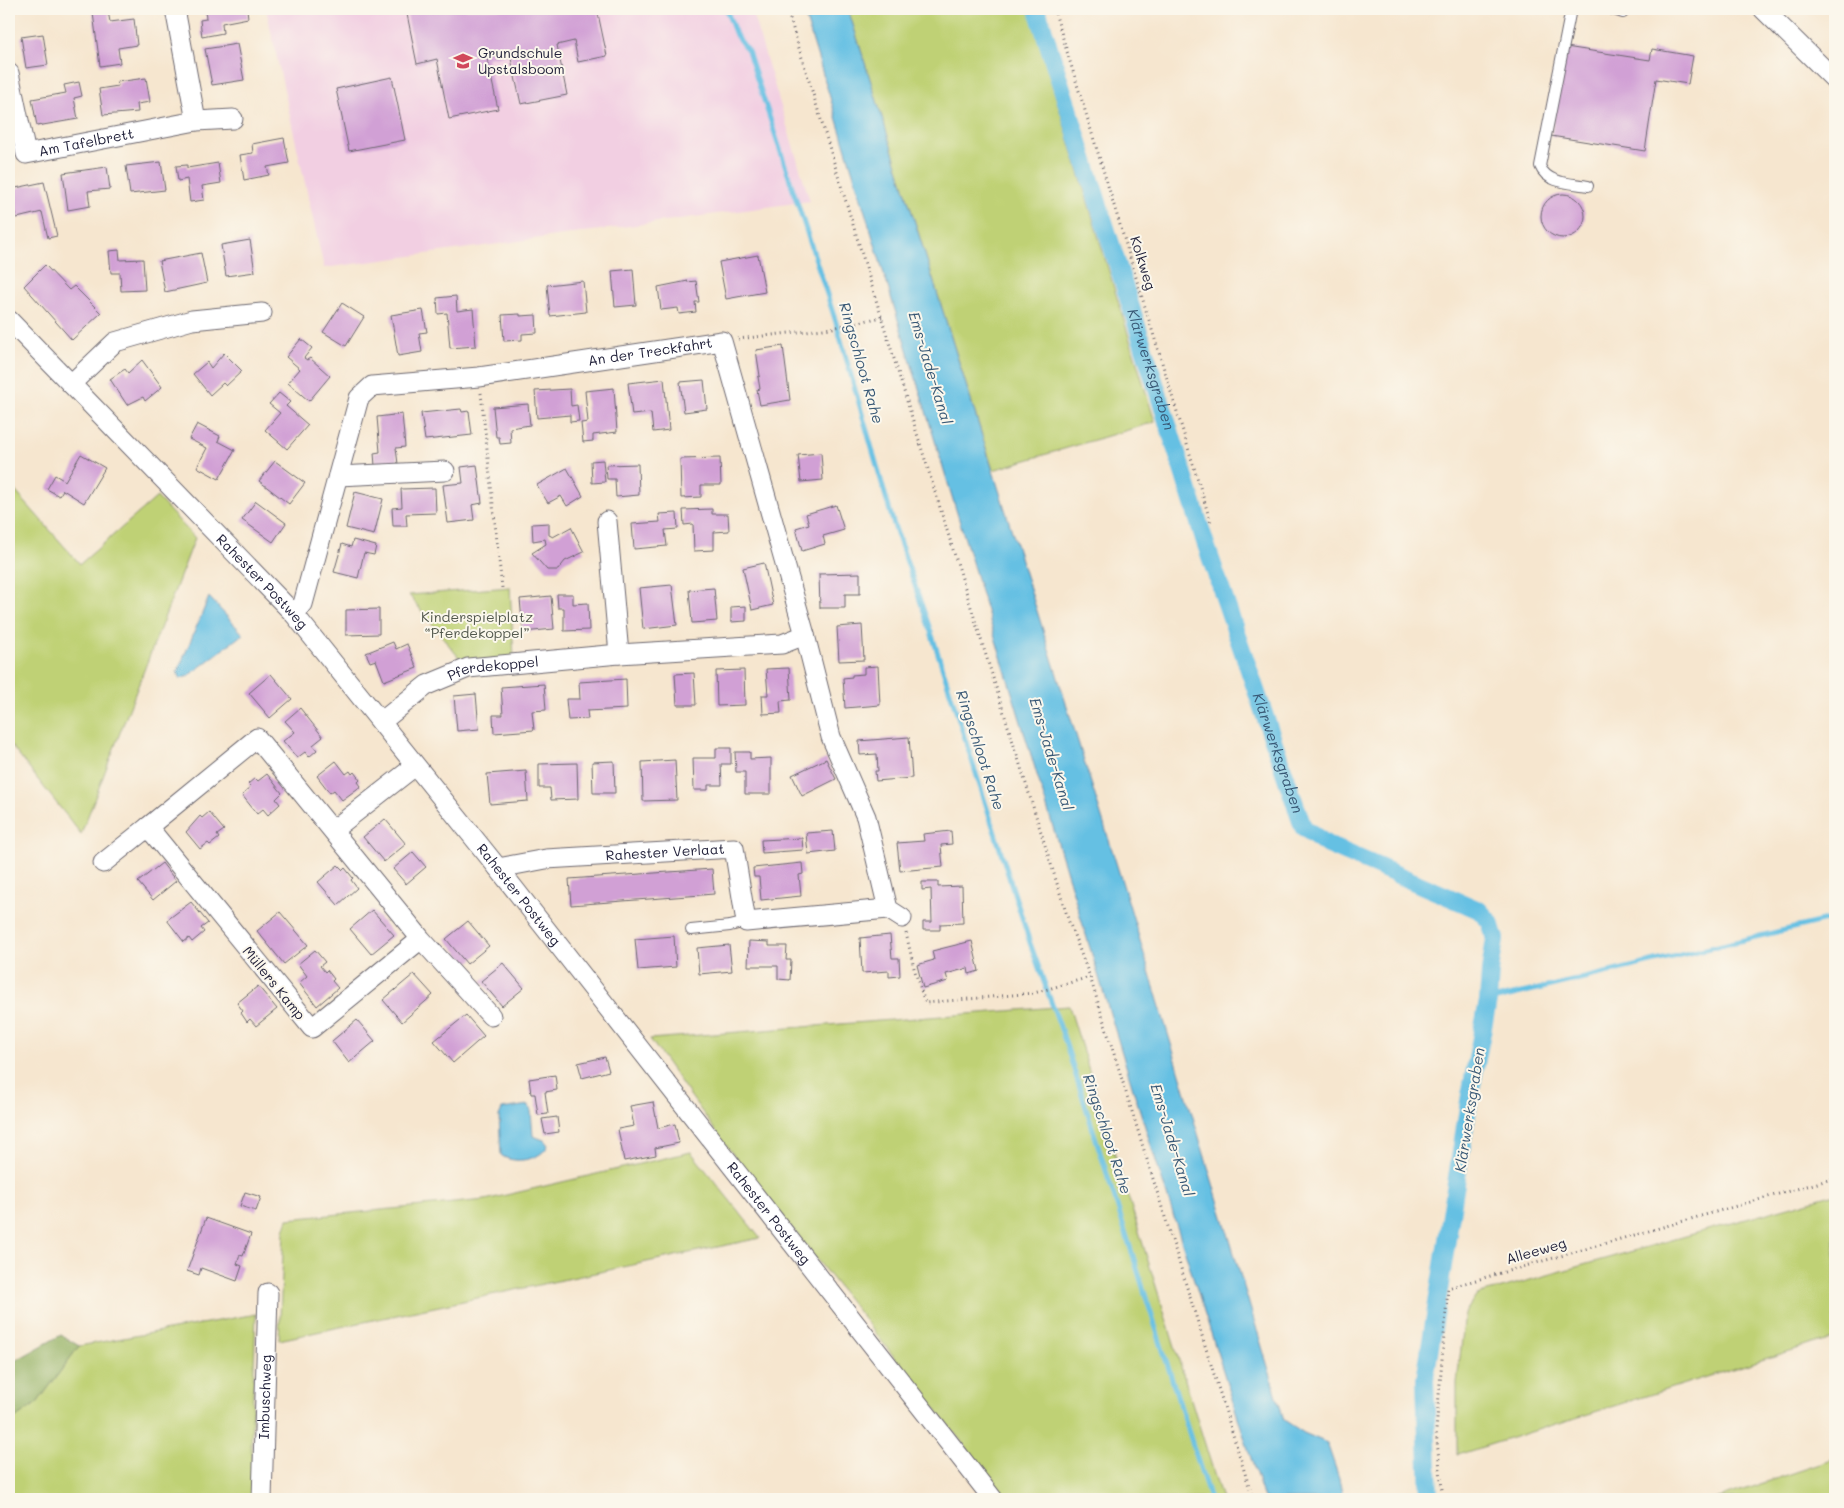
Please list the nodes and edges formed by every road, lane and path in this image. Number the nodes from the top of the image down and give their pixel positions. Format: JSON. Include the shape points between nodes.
{"nodes":[{"id":1,"x":175,"y":9,"type":"edge"},
{"id":2,"x":787,"y":9,"type":"edge"},
{"id":3,"x":1054,"y":9,"type":"edge"},
{"id":4,"x":1571,"y":9,"type":"edge"},
{"id":5,"x":1611,"y":9,"type":"edge"},
{"id":6,"x":1763,"y":9,"type":"edge"},
{"id":7,"x":1623,"y":14,"type":"dead end"},
{"id":8,"x":9,"y":73,"type":"edge"},
{"id":9,"x":1835,"y":80,"type":"edge"},
{"id":10,"x":233,"y":119,"type":"dead end"},
{"id":11,"x":196,"y":121,"type":"junction"},
{"id":12,"x":1588,"y":186,"type":"dead end"},
{"id":13,"x":262,"y":313,"type":"dead end"},
{"id":14,"x":882,"y":317,"type":"junction"},
{"id":15,"x":9,"y":320,"type":"edge"},
{"id":16,"x":722,"y":341,"type":"junction"},
{"id":17,"x":479,"y":377,"type":"junction"},
{"id":18,"x":71,"y":384,"type":"junction"},
{"id":19,"x":445,"y":471,"type":"dead end"},
{"id":20,"x":338,"y":476,"type":"junction"},
{"id":21,"x":607,"y":521,"type":"dead end"},
{"id":22,"x":1211,"y":523,"type":"dead end"},
{"id":23,"x":502,"y":588,"type":"dead end"},
{"id":24,"x":294,"y":614,"type":"junction"},
{"id":25,"x":805,"y":635,"type":"junction"},
{"id":26,"x":619,"y":654,"type":"junction"},
{"id":27,"x":381,"y":722,"type":"junction"},
{"id":28,"x":415,"y":766,"type":"junction"},
{"id":29,"x":148,"y":827,"type":"junction"},
{"id":30,"x":333,"y":830,"type":"junction"},
{"id":31,"x":103,"y":863,"type":"dead end"},
{"id":32,"x":498,"y":868,"type":"junction"},
{"id":33,"x":895,"y":913,"type":"junction"},
{"id":34,"x":746,"y":922,"type":"junction"},
{"id":35,"x":690,"y":930,"type":"dead end"},
{"id":36,"x":421,"y":939,"type":"junction"},
{"id":37,"x":1090,"y":977,"type":"junction"},
{"id":38,"x":491,"y":1016,"type":"dead end"},
{"id":39,"x":1835,"y":1178,"type":"edge"},
{"id":40,"x":268,"y":1293,"type":"dead end"},
{"id":41,"x":262,"y":1499,"type":"edge"},
{"id":42,"x":993,"y":1499,"type":"edge"},
{"id":43,"x":1253,"y":1499,"type":"edge"},
{"id":44,"x":1444,"y":1499,"type":"edge"}],
"edges":[{"from":1,"to":11,"type":"street"},
{"from":2,"to":14,"type":"path"},
{"from":3,"to":22,"type":"path","name":"Kolkweg"},
{"from":4,"to":12,"type":"lane","via":[[1540,166],[1550,178]]},
{"from":5,"to":7,"type":"lane"},
{"from":6,"to":9,"type":"street"},
{"from":8,"to":11,"type":"street","name":"Am Tafelbrett","via":[[26,154]]},
{"from":10,"to":11,"type":"street","name":"Am Tafelbrett"},
{"from":13,"to":18,"type":"street","via":[[192,320],[115,342]]},
{"from":14,"to":16,"type":"path","via":[[832,328]]},
{"from":14,"to":37,"type":"path","via":[[1064,903]]},
{"from":15,"to":18,"type":"street","name":"Rahester Postweg"},
{"from":16,"to":17,"type":"street","name":"An der Treckfahrt"},
{"from":16,"to":25,"type":"street","name":"An der Treckfahrt"},
{"from":17,"to":20,"type":"street","name":"An der Treckfahrt","via":[[372,386],[359,398]]},
{"from":17,"to":23,"type":"path"},
{"from":18,"to":24,"type":"street","name":"Rahester Postweg"},
{"from":19,"to":20,"type":"street"},
{"from":20,"to":24,"type":"street","name":"An der Treckfahrt","via":[[303,604]]},
{"from":21,"to":26,"type":"street"},
{"from":24,"to":27,"type":"street","name":"Rahester Postweg"},
{"from":25,"to":26,"type":"street","name":"Pferdekoppel","via":[[782,644]]},
{"from":25,"to":33,"type":"street","via":[[831,737],[866,817]]},
{"from":26,"to":27,"type":"street","name":"Pferdekoppel","via":[[468,668],[427,685]]},
{"from":27,"to":28,"type":"street","name":"Rahester Postweg"},
{"from":28,"to":30,"type":"street"},
{"from":28,"to":32,"type":"street","name":"Rahester Postweg"},
{"from":29,"to":30,"type":"street","via":[[257,738]]},
{"from":29,"to":31,"type":"street"},
{"from":29,"to":36,"type":"street","name":"Müllers Kamp","via":[[312,1028]]},
{"from":30,"to":36,"type":"street"},
{"from":32,"to":34,"type":"street","name":"Rahester Verlaat","via":[[546,859],[734,848]]},
{"from":32,"to":42,"type":"street","name":"Rahester Postweg"},
{"from":33,"to":34,"type":"street"},
{"from":33,"to":37,"type":"path","via":[[925,1003],[1034,993]]},
{"from":34,"to":35,"type":"lane"},
{"from":36,"to":38,"type":"street"},
{"from":37,"to":43,"type":"path"},
{"from":39,"to":44,"type":"path","name":"Alleeweg","via":[[1448,1288],[1436,1431]]},
{"from":40,"to":41,"type":"street","name":"Imbuschweg"}]}
